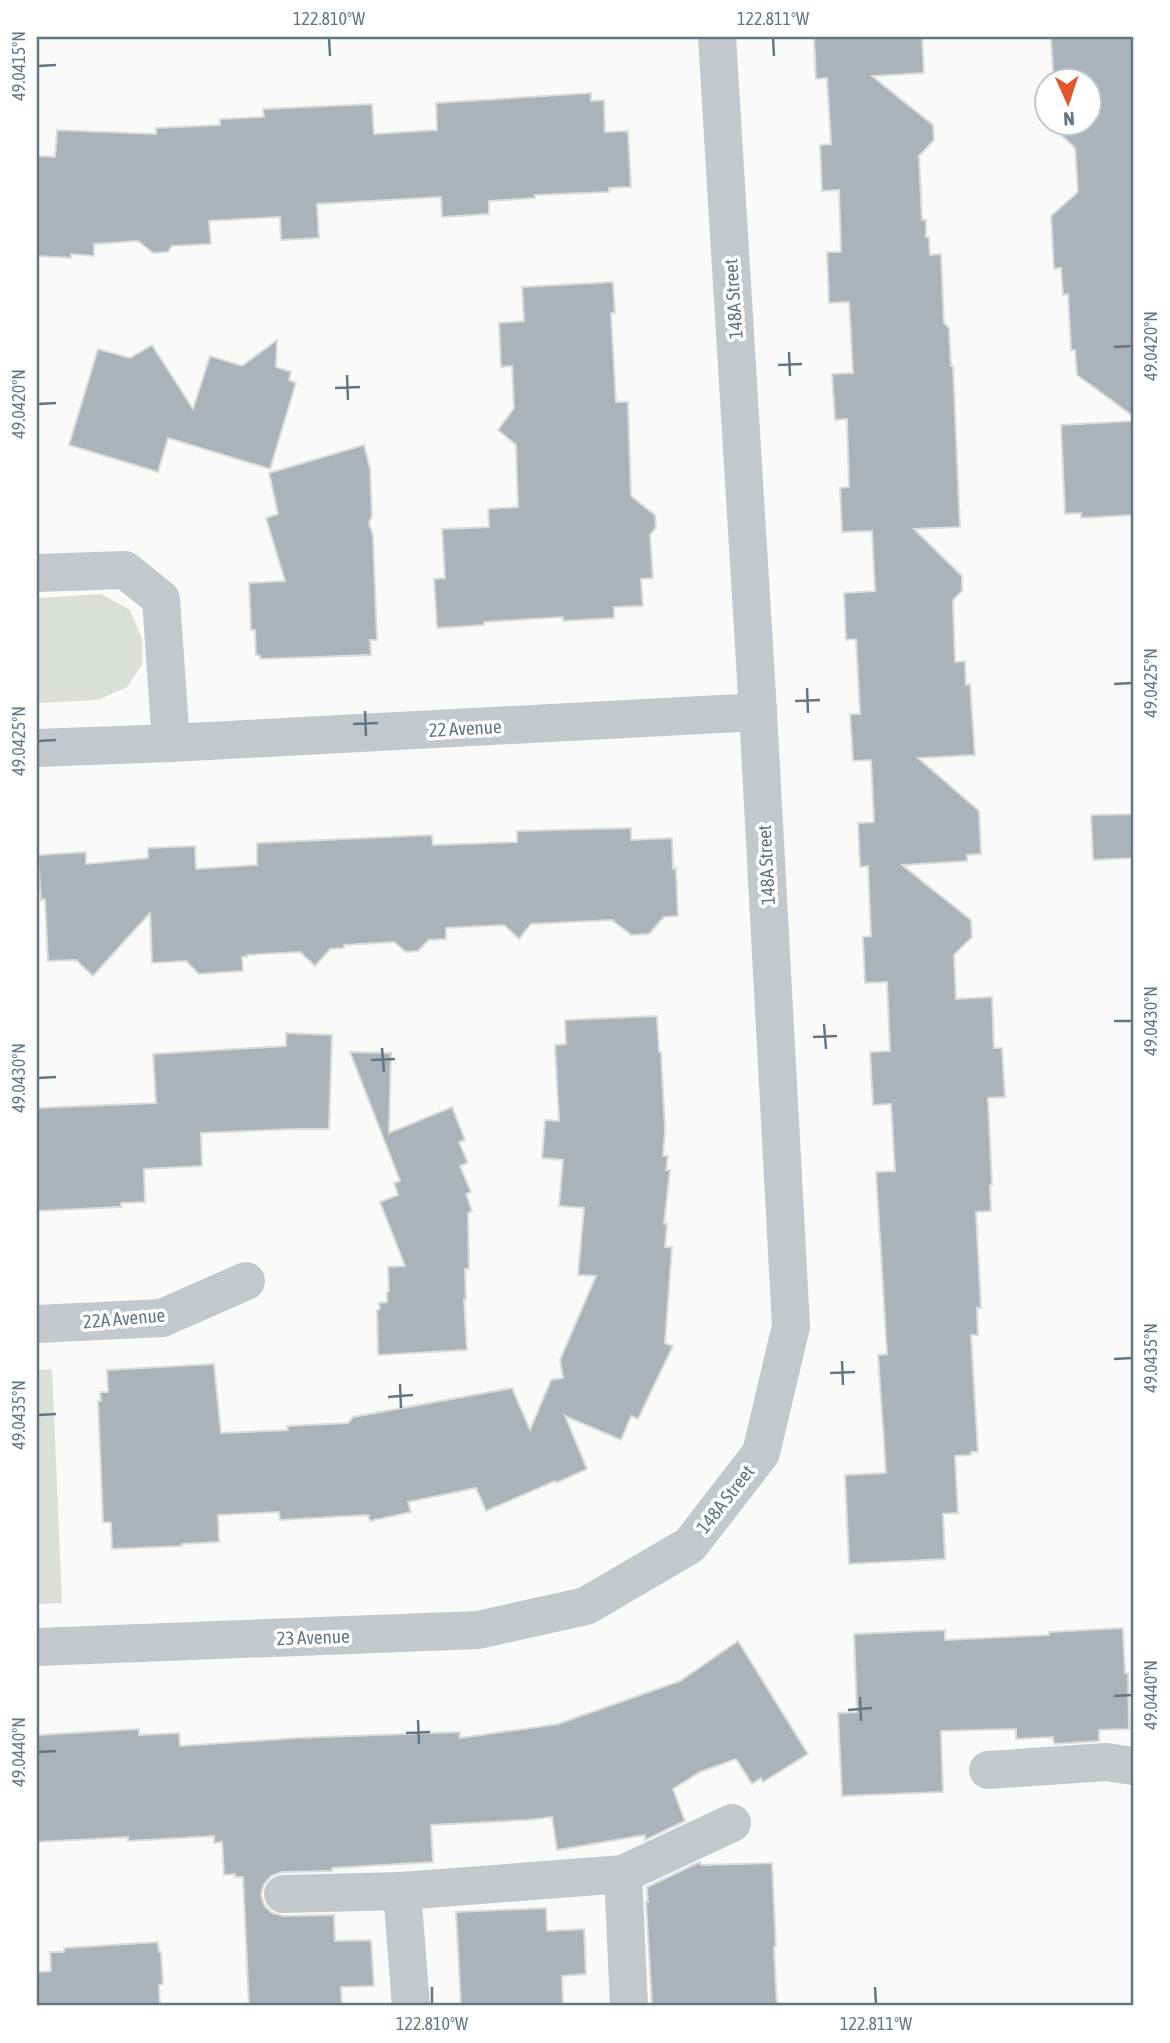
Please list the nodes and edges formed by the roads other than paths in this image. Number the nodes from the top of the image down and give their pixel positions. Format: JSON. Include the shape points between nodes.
{"nodes":[{"id":1,"x":717,"y":37,"type":"edge"},
{"id":2,"x":37,"y":573,"type":"edge"},
{"id":3,"x":758,"y":712,"type":"junction"},
{"id":4,"x":171,"y":743,"type":"junction"},
{"id":5,"x":37,"y":748,"type":"edge"},
{"id":6,"x":246,"y":1281,"type":"dead end"},
{"id":7,"x":37,"y":1324,"type":"edge"},
{"id":8,"x":586,"y":1606,"type":"joint"},
{"id":9,"x":37,"y":1647,"type":"edge"},
{"id":10,"x":1133,"y":1766,"type":"edge"},
{"id":11,"x":988,"y":1770,"type":"dead end"},
{"id":12,"x":732,"y":1823,"type":"dead end"},
{"id":13,"x":623,"y":1874,"type":"junction"},
{"id":14,"x":402,"y":1891,"type":"junction"},
{"id":15,"x":284,"y":1894,"type":"dead end"},
{"id":16,"x":411,"y":2006,"type":"edge"},
{"id":17,"x":629,"y":2006,"type":"edge"}],
"edges":[{"from":1,"to":3,"type":"street","name":"148A Street"},
{"from":2,"to":4,"type":"street","via":[[125,570],[161,599]]},
{"from":3,"to":4,"type":"street","name":"22 Avenue"},
{"from":3,"to":8,"type":"street","name":"148A Street","via":[[791,1326],[761,1453],[690,1545]]},
{"from":4,"to":5,"type":"street","name":"22 Avenue"},
{"from":6,"to":7,"type":"street","name":"22A Avenue","via":[[162,1318]]},
{"from":8,"to":9,"type":"street","name":"23 Avenue","via":[[478,1630]]},
{"from":10,"to":11,"type":"street","via":[[1106,1762]]},
{"from":12,"to":13,"type":"street"},
{"from":13,"to":14,"type":"street"},
{"from":13,"to":17,"type":"street"},
{"from":14,"to":15,"type":"street"},
{"from":14,"to":16,"type":"street"}]}
